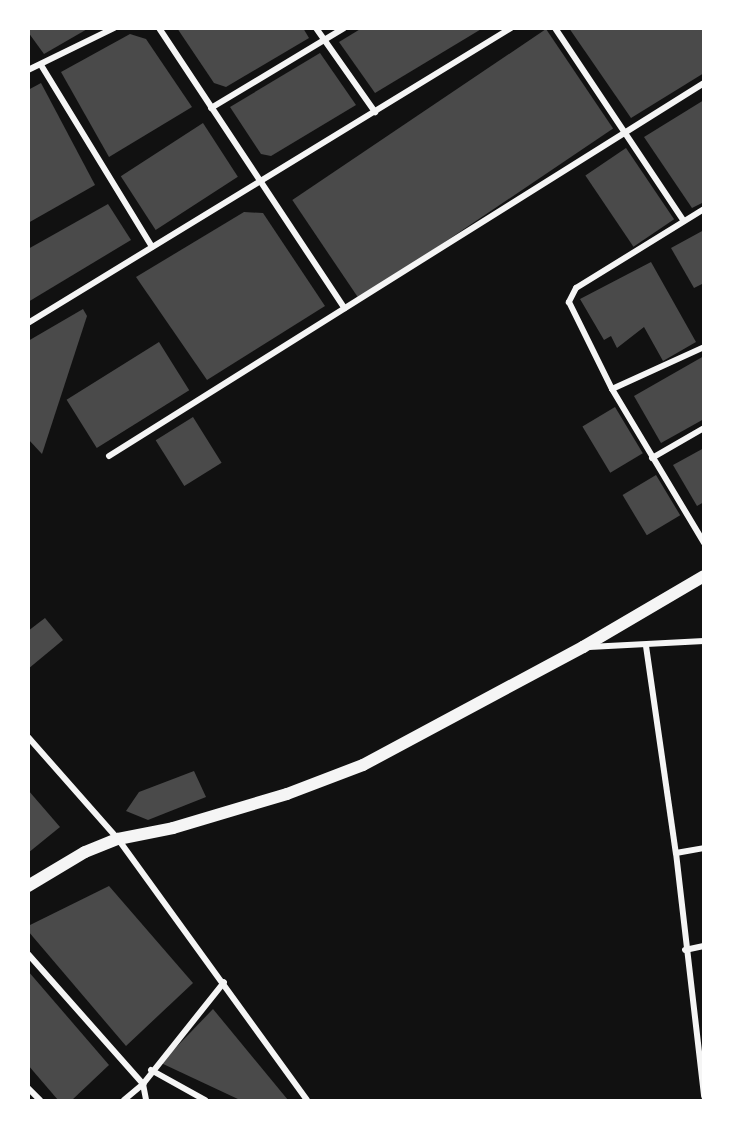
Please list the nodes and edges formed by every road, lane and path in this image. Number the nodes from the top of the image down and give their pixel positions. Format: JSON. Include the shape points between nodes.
{"nodes":[{"id":1,"x":114,"y":28,"type":"edge"},
{"id":2,"x":159,"y":28,"type":"edge"},
{"id":3,"x":316,"y":28,"type":"edge"},
{"id":4,"x":344,"y":28,"type":"edge"},
{"id":5,"x":510,"y":28,"type":"edge"},
{"id":6,"x":555,"y":28,"type":"edge"},
{"id":7,"x":325,"y":40,"type":"junction"},
{"id":8,"x":41,"y":65,"type":"junction"},
{"id":9,"x":28,"y":70,"type":"edge"},
{"id":10,"x":704,"y":83,"type":"edge"},
{"id":11,"x":211,"y":108,"type":"junction"},
{"id":12,"x":375,"y":112,"type":"junction"},
{"id":13,"x":627,"y":133,"type":"junction"},
{"id":14,"x":261,"y":182,"type":"junction"},
{"id":15,"x":704,"y":209,"type":"edge"},
{"id":16,"x":683,"y":220,"type":"junction"},
{"id":17,"x":152,"y":247,"type":"junction"},
{"id":18,"x":344,"y":308,"type":"junction"},
{"id":19,"x":28,"y":323,"type":"edge"},
{"id":20,"x":704,"y":347,"type":"edge"},
{"id":21,"x":612,"y":389,"type":"junction"},
{"id":22,"x":704,"y":428,"type":"edge"},
{"id":23,"x":109,"y":456,"type":"dead end"},
{"id":24,"x":652,"y":458,"type":"junction"},
{"id":25,"x":704,"y":543,"type":"edge"},
{"id":26,"x":704,"y":576,"type":"edge"},
{"id":27,"x":704,"y":641,"type":"edge"},
{"id":28,"x":646,"y":646,"type":"junction"},
{"id":29,"x":583,"y":647,"type":"junction"},
{"id":30,"x":28,"y":737,"type":"edge"},
{"id":31,"x":118,"y":839,"type":"junction"},
{"id":32,"x":704,"y":848,"type":"edge"},
{"id":33,"x":676,"y":853,"type":"junction"},
{"id":34,"x":28,"y":886,"type":"edge"},
{"id":35,"x":704,"y":946,"type":"edge"},
{"id":36,"x":685,"y":950,"type":"junction"},
{"id":37,"x":28,"y":954,"type":"edge"},
{"id":38,"x":224,"y":982,"type":"junction"},
{"id":39,"x":151,"y":1070,"type":"junction"},
{"id":40,"x":142,"y":1084,"type":"junction"},
{"id":41,"x":28,"y":1088,"type":"edge"},
{"id":42,"x":704,"y":1096,"type":"edge"},
{"id":43,"x":40,"y":1101,"type":"edge"},
{"id":44,"x":124,"y":1101,"type":"edge"},
{"id":45,"x":146,"y":1101,"type":"edge"},
{"id":46,"x":205,"y":1101,"type":"edge"},
{"id":47,"x":307,"y":1101,"type":"edge"}],
"edges":[{"from":1,"to":8,"type":"street"},
{"from":2,"to":11,"type":"street"},
{"from":3,"to":7,"type":"street"},
{"from":4,"to":7,"type":"street"},
{"from":5,"to":12,"type":"street"},
{"from":6,"to":13,"type":"street"},
{"from":7,"to":11,"type":"street"},
{"from":7,"to":12,"type":"street"},
{"from":8,"to":9,"type":"street"},
{"from":8,"to":17,"type":"street"},
{"from":10,"to":13,"type":"street"},
{"from":11,"to":14,"type":"street"},
{"from":12,"to":14,"type":"street"},
{"from":13,"to":16,"type":"street"},
{"from":13,"to":18,"type":"street"},
{"from":14,"to":17,"type":"street"},
{"from":14,"to":18,"type":"street"},
{"from":15,"to":16,"type":"street"},
{"from":16,"to":21,"type":"street","via":[[569,295],[568,302]]},
{"from":17,"to":19,"type":"street"},
{"from":18,"to":23,"type":"street"},
{"from":20,"to":21,"type":"street"},
{"from":21,"to":24,"type":"street"},
{"from":22,"to":24,"type":"street"},
{"from":24,"to":25,"type":"street"},
{"from":26,"to":29,"type":"main road"},
{"from":27,"to":28,"type":"street"},
{"from":28,"to":29,"type":"street"},
{"from":28,"to":33,"type":"street"},
{"from":29,"to":31,"type":"main road","via":[[363,765],[276,798],[173,828]]},
{"from":30,"to":31,"type":"street"},
{"from":31,"to":34,"type":"main road","via":[[75,857]]},
{"from":31,"to":38,"type":"street"},
{"from":32,"to":33,"type":"street"},
{"from":33,"to":36,"type":"street"},
{"from":35,"to":36,"type":"street"},
{"from":36,"to":42,"type":"street"},
{"from":37,"to":40,"type":"street"},
{"from":38,"to":39,"type":"street"},
{"from":38,"to":47,"type":"street"},
{"from":39,"to":40,"type":"street"},
{"from":39,"to":46,"type":"street"},
{"from":40,"to":44,"type":"street"},
{"from":40,"to":45,"type":"street"},
{"from":41,"to":43,"type":"street"}]}
